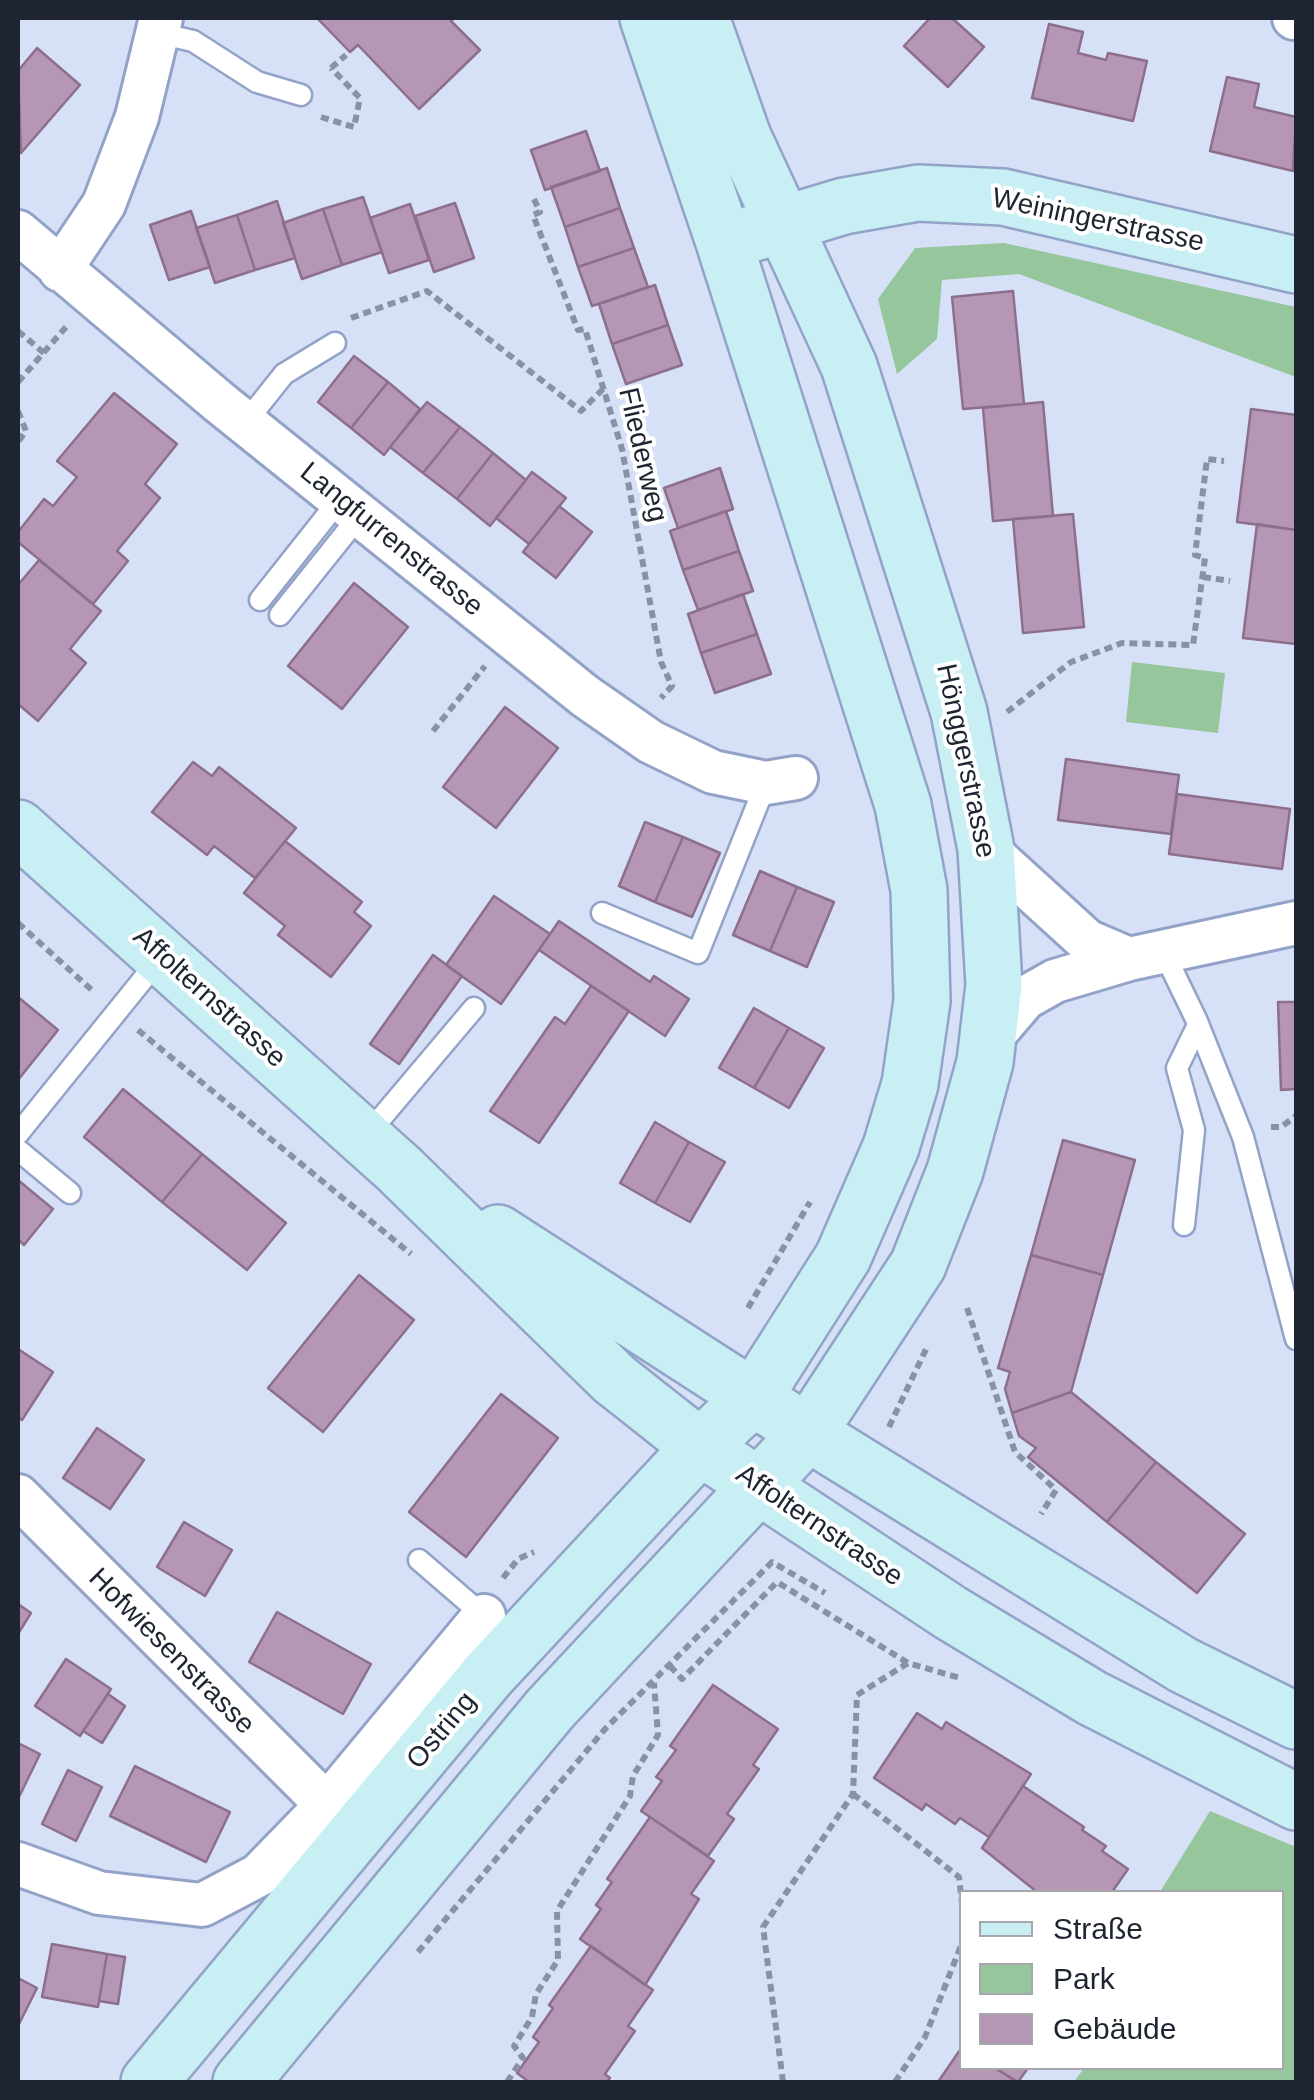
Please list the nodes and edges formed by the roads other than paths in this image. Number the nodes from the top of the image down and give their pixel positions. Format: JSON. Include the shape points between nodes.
{"nodes":[{"id":1,"x":648,"y":18,"type":"edge"},
{"id":2,"x":701,"y":18,"type":"edge"},
{"id":3,"x":160,"y":25,"type":"edge"},
{"id":4,"x":301,"y":95,"type":"dead end"},
{"id":5,"x":784,"y":225,"type":"junction"},
{"id":6,"x":18,"y":232,"type":"edge"},
{"id":7,"x":724,"y":242,"type":"junction"},
{"id":8,"x":1296,"y":264,"type":"edge"},
{"id":9,"x":60,"y":270,"type":"junction"},
{"id":10,"x":337,"y":333,"type":"road end"},
{"id":11,"x":245,"y":422,"type":"junction"},
{"id":12,"x":350,"y":507,"type":"junction"},
{"id":13,"x":260,"y":600,"type":"dead end"},
{"id":14,"x":280,"y":615,"type":"dead end"},
{"id":15,"x":781,"y":780,"type":"joint"},
{"id":16,"x":18,"y":828,"type":"edge"},
{"id":17,"x":986,"y":849,"type":"junction"},
{"id":18,"x":602,"y":913,"type":"dead end"},
{"id":19,"x":1296,"y":923,"type":"edge"},
{"id":20,"x":162,"y":956,"type":"junction"},
{"id":21,"x":1146,"y":956,"type":"junction"},
{"id":22,"x":474,"y":1008,"type":"dead end"},
{"id":23,"x":1198,"y":1025,"type":"junction"},
{"id":24,"x":988,"y":1042,"type":"junction"},
{"id":25,"x":18,"y":1134,"type":"edge"},
{"id":26,"x":18,"y":1150,"type":"edge"},
{"id":27,"x":382,"y":1153,"type":"junction"},
{"id":28,"x":70,"y":1192,"type":"dead end"},
{"id":29,"x":1184,"y":1224,"type":"dead end"},
{"id":30,"x":1296,"y":1339,"type":"edge"},
{"id":31,"x":754,"y":1397,"type":"junction"},
{"id":32,"x":808,"y":1434,"type":"junction"},
{"id":33,"x":700,"y":1447,"type":"junction"},
{"id":34,"x":758,"y":1486,"type":"junction"},
{"id":35,"x":18,"y":1496,"type":"edge"},
{"id":36,"x":419,"y":1560,"type":"dead end"},
{"id":37,"x":484,"y":1616,"type":"joint"},
{"id":38,"x":1296,"y":1721,"type":"edge"},
{"id":39,"x":1296,"y":1802,"type":"edge"},
{"id":40,"x":327,"y":1805,"type":"junction"},
{"id":41,"x":18,"y":1864,"type":"edge"},
{"id":42,"x":149,"y":2082,"type":"edge"},
{"id":43,"x":241,"y":2082,"type":"edge"}],
"edges":[{"from":1,"to":7,"type":"main road"},
{"from":2,"to":5,"type":"main road","name":"Hönggerstrasse","via":[[743,137]]},
{"from":3,"to":4,"type":"lane","via":[[257,82]]},
{"from":3,"to":9,"type":"street","via":[[138,117],[104,204]]},
{"from":5,"to":7,"type":"main road","name":"Weiningerstrasse"},
{"from":5,"to":8,"type":"main road","name":"Weiningerstrasse","via":[[918,193],[1004,197]]},
{"from":5,"to":17,"type":"main road","name":"Hönggerstrasse","via":[[849,366],[925,594],[960,712]]},
{"from":6,"to":9,"type":"street","name":"Langfurrenstrasse"},
{"from":7,"to":31,"type":"main road","via":[[903,805],[919,890],[922,1001],[891,1147],[843,1257]]},
{"from":9,"to":11,"type":"street","name":"Langfurrenstrasse"},
{"from":10,"to":11,"type":"lane","via":[[284,374]]},
{"from":11,"to":12,"type":"street","name":"Langfurrenstrasse"},
{"from":12,"to":13,"type":"lane"},
{"from":12,"to":14,"type":"lane"},
{"from":12,"to":15,"type":"street","name":"Langfurrenstrasse","via":[[651,742],[713,772]]},
{"from":15,"to":18,"type":"lane","via":[[698,954]]},
{"from":16,"to":20,"type":"main road","name":"Affolternstrasse"},
{"from":17,"to":21,"type":"street","via":[[1087,941]]},
{"from":17,"to":24,"type":"main road","name":"Hönggerstrasse","via":[[994,985]]},
{"from":19,"to":21,"type":"street"},
{"from":20,"to":25,"type":"lane"},
{"from":20,"to":27,"type":"main road","name":"Affolternstrasse"},
{"from":21,"to":23,"type":"lane"},
{"from":21,"to":24,"type":"street","via":[[1055,981],[1025,998]]},
{"from":22,"to":27,"type":"lane"},
{"from":23,"to":29,"type":"lane","via":[[1177,1068],[1194,1130]]},
{"from":23,"to":30,"type":"lane","via":[[1243,1137]]},
{"from":24,"to":32,"type":"main road","name":"Hönggerstrasse","via":[[955,1171],[918,1265]]},
{"from":26,"to":28,"type":"lane"},
{"from":27,"to":31,"type":"main road","name":"Affolternstrasse"},
{"from":27,"to":33,"type":"main road","name":"Affolternstrasse","via":[[614,1379]]},
{"from":31,"to":32,"type":"main road","name":"Affolternstrasse"},
{"from":31,"to":33,"type":"main road","name":"Ostring"},
{"from":32,"to":34,"type":"main road","name":"Hönggerstrasse"},
{"from":32,"to":38,"type":"main road","name":"Affolternstrasse","via":[[1183,1666]]},
{"from":33,"to":34,"type":"main road","name":"Affolternstrasse"},
{"from":33,"to":42,"type":"main road","name":"Ostring","via":[[488,1675]]},
{"from":34,"to":39,"type":"main road","name":"Affolternstrasse","via":[[1092,1698]]},
{"from":34,"to":43,"type":"main road","via":[[550,1708]]},
{"from":35,"to":40,"type":"street","name":"Hofwiesenstrasse"},
{"from":36,"to":37,"type":"lane"},
{"from":37,"to":40,"type":"street"},
{"from":40,"to":41,"type":"street","via":[[259,1875],[202,1905],[99,1893]]}]}
